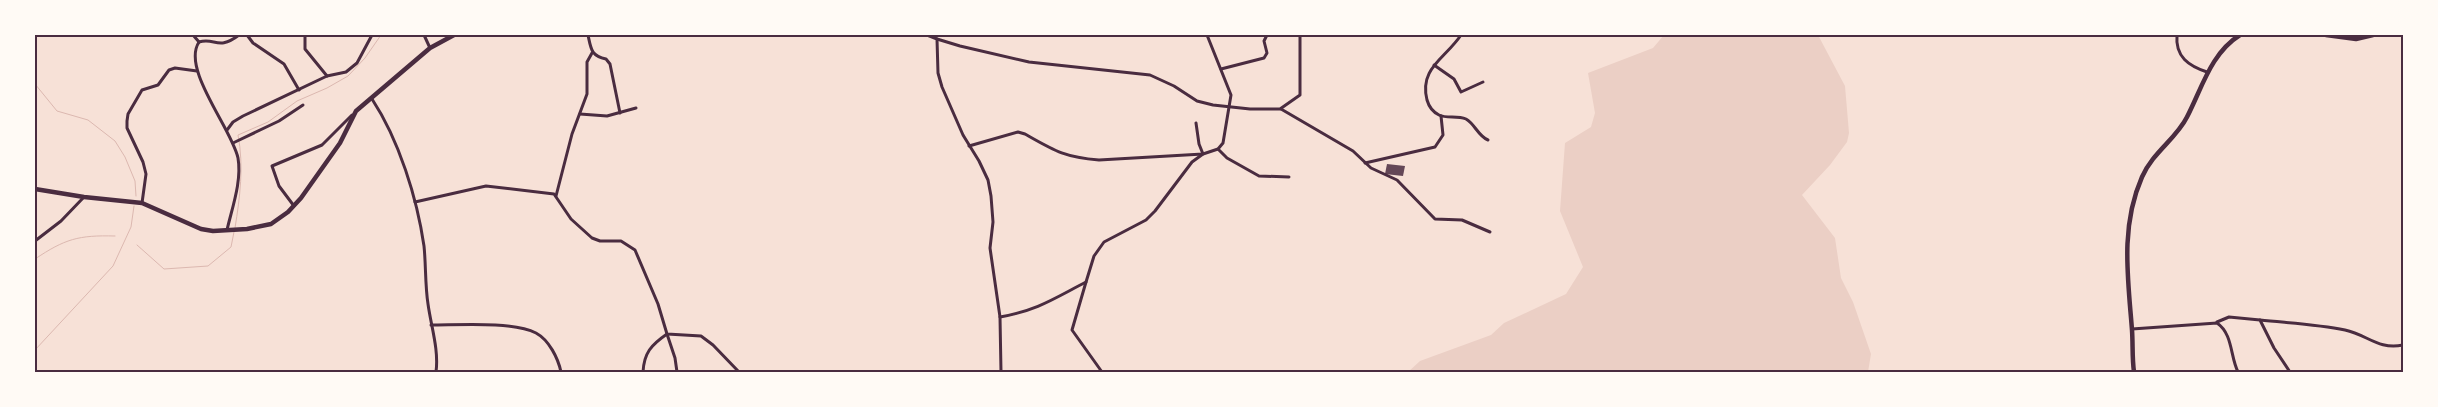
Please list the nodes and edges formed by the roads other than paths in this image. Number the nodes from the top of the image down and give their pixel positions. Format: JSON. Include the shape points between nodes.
{"nodes":[{"id":1,"x":193,"y":35,"type":"edge"},
{"id":2,"x":239,"y":35,"type":"edge"},
{"id":3,"x":247,"y":35,"type":"edge"},
{"id":4,"x":305,"y":35,"type":"edge"},
{"id":5,"x":372,"y":35,"type":"edge"},
{"id":6,"x":424,"y":35,"type":"edge"},
{"id":7,"x":454,"y":35,"type":"edge"},
{"id":8,"x":588,"y":35,"type":"edge"},
{"id":9,"x":927,"y":35,"type":"edge"},
{"id":10,"x":1207,"y":35,"type":"edge"},
{"id":11,"x":1268,"y":35,"type":"edge"},
{"id":12,"x":1300,"y":35,"type":"edge"},
{"id":13,"x":1461,"y":35,"type":"edge"},
{"id":14,"x":2177,"y":35,"type":"edge"},
{"id":15,"x":2240,"y":35,"type":"edge"},
{"id":16,"x":2326,"y":35,"type":"edge"},
{"id":17,"x":2373,"y":35,"type":"edge"},
{"id":18,"x":937,"y":38,"type":"junction"},
{"id":19,"x":199,"y":42,"type":"junction"},
{"id":20,"x":430,"y":48,"type":"junction"},
{"id":21,"x":592,"y":54,"type":"junction"},
{"id":22,"x":1434,"y":65,"type":"junction"},
{"id":23,"x":1221,"y":69,"type":"junction"},
{"id":24,"x":196,"y":71,"type":"junction"},
{"id":25,"x":2207,"y":72,"type":"junction"},
{"id":26,"x":327,"y":76,"type":"junction"},
{"id":27,"x":1483,"y":82,"type":"dead end"},
{"id":28,"x":299,"y":90,"type":"junction"},
{"id":29,"x":372,"y":99,"type":"junction"},
{"id":30,"x":303,"y":105,"type":"dead end"},
{"id":31,"x":1230,"y":107,"type":"junction"},
{"id":32,"x":636,"y":108,"type":"dead end"},
{"id":33,"x":1280,"y":109,"type":"junction"},
{"id":34,"x":620,"y":113,"type":"junction"},
{"id":35,"x":580,"y":114,"type":"junction"},
{"id":36,"x":352,"y":115,"type":"junction"},
{"id":37,"x":1441,"y":116,"type":"junction"},
{"id":38,"x":1196,"y":123,"type":"dead end"},
{"id":39,"x":228,"y":130,"type":"junction"},
{"id":40,"x":1488,"y":140,"type":"dead end"},
{"id":41,"x":234,"y":143,"type":"junction"},
{"id":42,"x":969,"y":146,"type":"junction"},
{"id":43,"x":1218,"y":149,"type":"junction"},
{"id":44,"x":1203,"y":154,"type":"junction"},
{"id":45,"x":1365,"y":163,"type":"junction"},
{"id":46,"x":1289,"y":177,"type":"dead end"},
{"id":47,"x":35,"y":189,"type":"edge"},
{"id":48,"x":556,"y":196,"type":"junction"},
{"id":49,"x":84,"y":197,"type":"junction"},
{"id":50,"x":415,"y":202,"type":"junction"},
{"id":51,"x":142,"y":203,"type":"junction"},
{"id":52,"x":294,"y":206,"type":"junction"},
{"id":53,"x":228,"y":231,"type":"junction"},
{"id":54,"x":1490,"y":232,"type":"dead end"},
{"id":55,"x":35,"y":241,"type":"edge"},
{"id":56,"x":1086,"y":282,"type":"junction"},
{"id":57,"x":1000,"y":317,"type":"junction"},
{"id":58,"x":2260,"y":320,"type":"junction"},
{"id":59,"x":2217,"y":322,"type":"junction"},
{"id":60,"x":431,"y":325,"type":"junction"},
{"id":61,"x":2132,"y":330,"type":"junction"},
{"id":62,"x":666,"y":334,"type":"junction"},
{"id":63,"x":2403,"y":345,"type":"edge"},
{"id":64,"x":436,"y":372,"type":"edge"},
{"id":65,"x":561,"y":372,"type":"edge"},
{"id":66,"x":643,"y":372,"type":"edge"},
{"id":67,"x":677,"y":372,"type":"edge"},
{"id":68,"x":739,"y":372,"type":"edge"},
{"id":69,"x":1001,"y":372,"type":"edge"},
{"id":70,"x":1102,"y":372,"type":"edge"},
{"id":71,"x":2134,"y":372,"type":"edge"},
{"id":72,"x":2238,"y":372,"type":"edge"},
{"id":73,"x":2290,"y":372,"type":"edge"}],
"edges":[{"from":1,"to":19,"type":"street"},
{"from":2,"to":19,"type":"street","via":[[223,43]]},
{"from":3,"to":28,"type":"street","via":[[253,43],[284,64]]},
{"from":4,"to":26,"type":"street","via":[[305,49]]},
{"from":5,"to":26,"type":"street","via":[[357,63],[346,72]]},
{"from":6,"to":20,"type":"street"},
{"from":7,"to":20,"type":"main road"},
{"from":8,"to":21,"type":"street"},
{"from":9,"to":18,"type":"street"},
{"from":10,"to":23,"type":"street"},
{"from":11,"to":23,"type":"street","via":[[1264,41],[1267,53],[1264,58]]},
{"from":12,"to":33,"type":"street","via":[[1301,89],[1294,100]]},
{"from":13,"to":22,"type":"street"},
{"from":14,"to":25,"type":"street","via":[[2177,45],[2188,64]]},
{"from":15,"to":25,"type":"main road"},
{"from":16,"to":17,"type":"main road","via":[[2356,39]]},
{"from":18,"to":31,"type":"street","via":[[1030,62],[1150,76],[1197,101]]},
{"from":18,"to":42,"type":"street","via":[[938,73],[942,87]]},
{"from":19,"to":24,"type":"street","via":[[195,56]]},
{"from":20,"to":29,"type":"main road"},
{"from":21,"to":34,"type":"street","via":[[606,58],[610,64]]},
{"from":21,"to":35,"type":"street","via":[[587,62],[587,94]]},
{"from":22,"to":27,"type":"street","via":[[1454,78],[1461,92]]},
{"from":22,"to":37,"type":"street","via":[[1428,70],[1426,90],[1432,110]]},
{"from":23,"to":31,"type":"street","via":[[1231,95]]},
{"from":24,"to":39,"type":"street"},
{"from":24,"to":51,"type":"street","via":[[169,70],[158,85],[142,90],[128,114],[127,128],[146,174]]},
{"from":25,"to":61,"type":"main road","via":[[2187,118],[2159,150],[2138,187],[2126,246]]},
{"from":26,"to":28,"type":"street"},
{"from":28,"to":39,"type":"street","via":[[236,120]]},
{"from":29,"to":36,"type":"main road"},
{"from":29,"to":50,"type":"street","via":[[391,133]]},
{"from":30,"to":41,"type":"street"},
{"from":31,"to":33,"type":"street"},
{"from":31,"to":43,"type":"street","via":[[1223,142]]},
{"from":32,"to":34,"type":"street"},
{"from":33,"to":45,"type":"street","via":[[1353,151]]},
{"from":34,"to":35,"type":"street","via":[[594,117]]},
{"from":35,"to":48,"type":"street"},
{"from":36,"to":52,"type":"main road","via":[[340,143]]},
{"from":36,"to":52,"type":"street","via":[[322,145],[272,166],[279,186]]},
{"from":37,"to":40,"type":"street","via":[[1468,120]]},
{"from":37,"to":45,"type":"street","via":[[1443,134],[1435,147]]},
{"from":38,"to":44,"type":"street"},
{"from":39,"to":41,"type":"street"},
{"from":41,"to":53,"type":"street","via":[[238,170]]},
{"from":42,"to":44,"type":"street","via":[[1018,132],[1068,157],[1082,159]]},
{"from":42,"to":57,"type":"street","via":[[980,161],[991,196],[990,248]]},
{"from":43,"to":44,"type":"street"},
{"from":43,"to":46,"type":"street","via":[[1227,158],[1259,176]]},
{"from":44,"to":56,"type":"street","via":[[1182,174],[1146,220],[1104,242],[1094,256]]},
{"from":45,"to":54,"type":"street","via":[[1402,184],[1435,219],[1462,220]]},
{"from":47,"to":49,"type":"main road"},
{"from":48,"to":50,"type":"street","via":[[486,186]]},
{"from":48,"to":62,"type":"street","via":[[571,219],[592,238],[621,241],[635,250],[658,304]]},
{"from":49,"to":51,"type":"main road"},
{"from":49,"to":55,"type":"street"},
{"from":50,"to":60,"type":"street","via":[[424,246]]},
{"from":51,"to":53,"type":"main road","via":[[201,229]]},
{"from":52,"to":53,"type":"main road","via":[[270,224]]},
{"from":56,"to":57,"type":"street","via":[[1050,303],[1025,313]]},
{"from":56,"to":70,"type":"street","via":[[1072,330]]},
{"from":57,"to":69,"type":"street"},
{"from":58,"to":59,"type":"street","via":[[2229,317]]},
{"from":58,"to":63,"type":"street","via":[[2343,329],[2360,333],[2384,347]]},
{"from":58,"to":73,"type":"street"},
{"from":59,"to":61,"type":"street"},
{"from":59,"to":72,"type":"street","via":[[2228,336]]},
{"from":60,"to":64,"type":"street","via":[[437,356]]},
{"from":60,"to":65,"type":"street","via":[[482,325],[526,330],[537,334],[548,344]]},
{"from":61,"to":71,"type":"main road"},
{"from":62,"to":66,"type":"street","via":[[648,348]]},
{"from":62,"to":67,"type":"street"},
{"from":62,"to":68,"type":"street","via":[[701,336]]}]}
